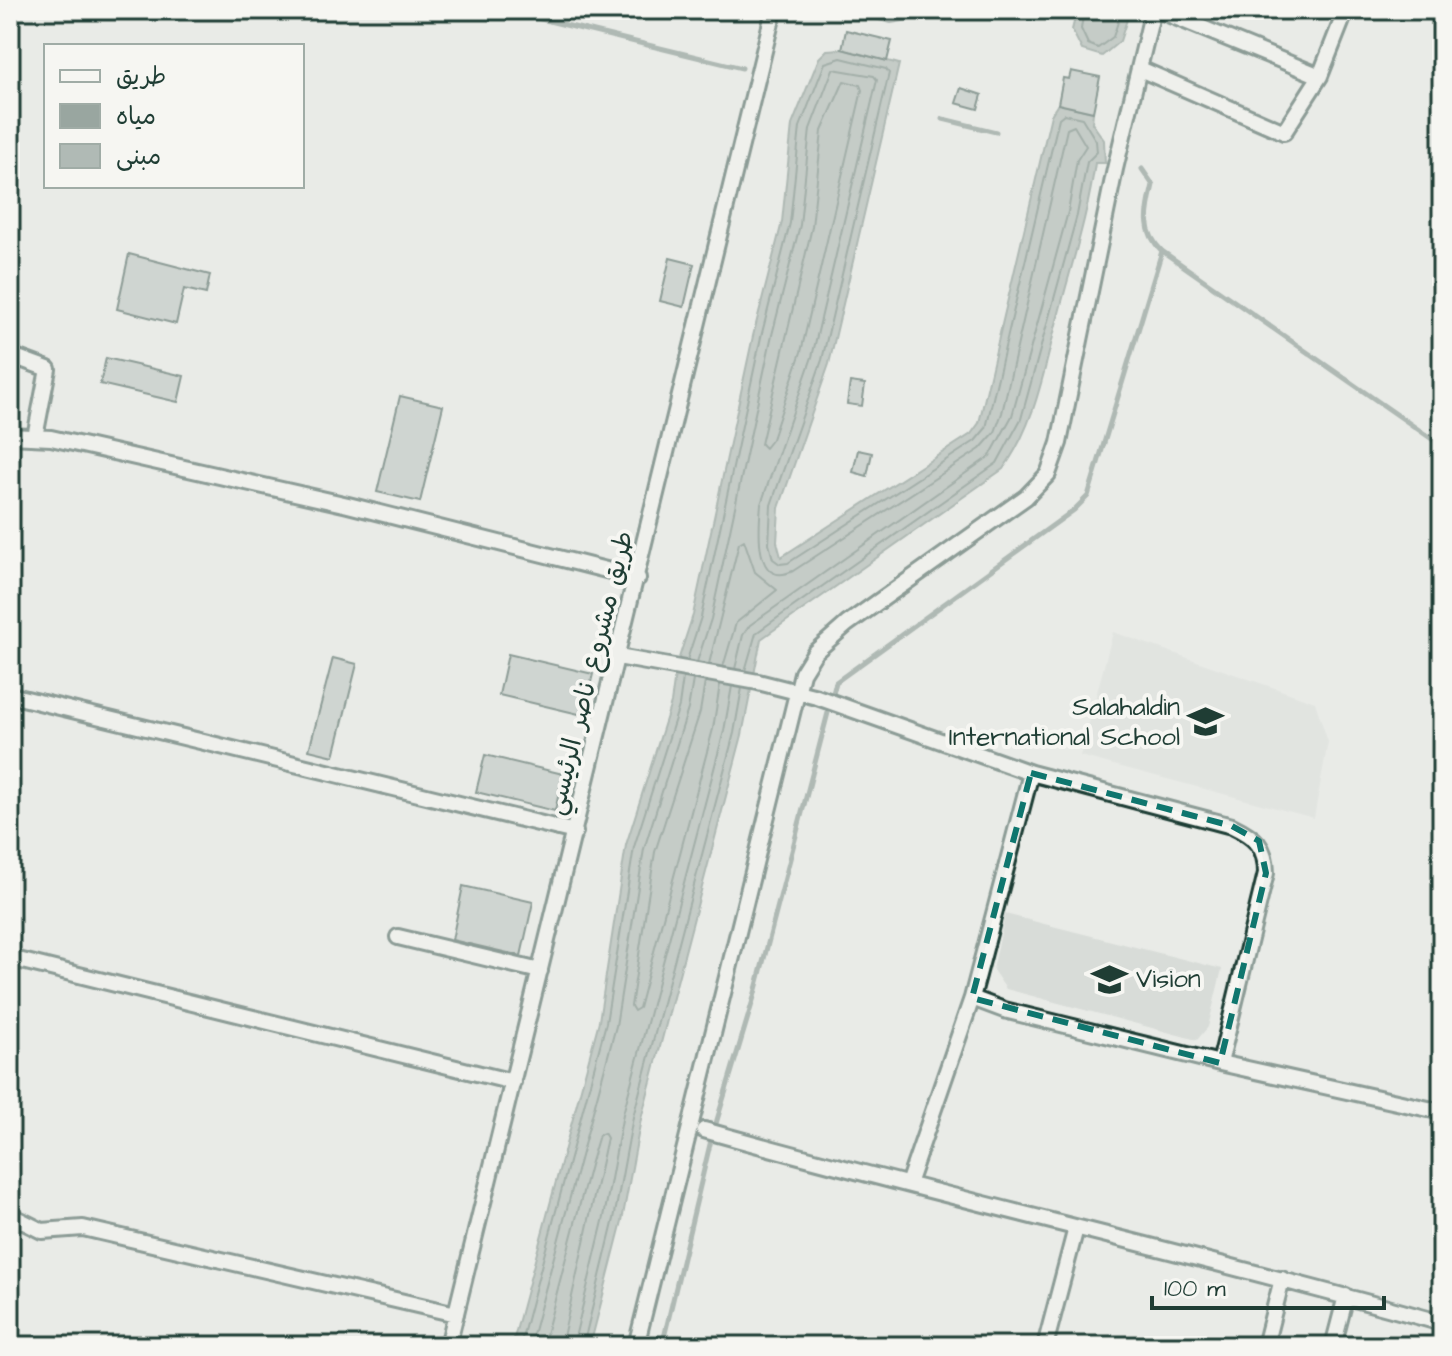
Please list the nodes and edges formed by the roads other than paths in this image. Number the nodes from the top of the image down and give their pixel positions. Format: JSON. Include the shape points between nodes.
{"nodes":[{"id":1,"x":774,"y":10,"type":"edge"},
{"id":2,"x":1156,"y":10,"type":"edge"},
{"id":3,"x":1346,"y":10,"type":"edge"},
{"id":4,"x":1140,"y":69,"type":"junction"},
{"id":5,"x":1320,"y":76,"type":"junction"},
{"id":6,"x":10,"y":355,"type":"edge"},
{"id":7,"x":10,"y":436,"type":"edge"},
{"id":8,"x":35,"y":437,"type":"junction"},
{"id":9,"x":638,"y":578,"type":"junction"},
{"id":10,"x":618,"y":657,"type":"junction"},
{"id":11,"x":796,"y":692,"type":"junction"},
{"id":12,"x":10,"y":695,"type":"edge"},
{"id":13,"x":1031,"y":773,"type":"junction"},
{"id":14,"x":575,"y":832,"type":"junction"},
{"id":15,"x":398,"y":937,"type":"dead end"},
{"id":16,"x":10,"y":958,"type":"edge"},
{"id":17,"x":540,"y":971,"type":"junction"},
{"id":18,"x":972,"y":998,"type":"junction"},
{"id":19,"x":1220,"y":1063,"type":"junction"},
{"id":20,"x":513,"y":1082,"type":"junction"},
{"id":21,"x":1442,"y":1112,"type":"edge"},
{"id":22,"x":704,"y":1130,"type":"dead end"},
{"id":23,"x":908,"y":1184,"type":"junction"},
{"id":24,"x":10,"y":1215,"type":"edge"},
{"id":25,"x":1076,"y":1228,"type":"junction"},
{"id":26,"x":1282,"y":1279,"type":"junction"},
{"id":27,"x":1346,"y":1296,"type":"junction"},
{"id":28,"x":456,"y":1314,"type":"junction"},
{"id":29,"x":1442,"y":1323,"type":"edge"},
{"id":30,"x":448,"y":1346,"type":"edge"},
{"id":31,"x":636,"y":1346,"type":"edge"},
{"id":32,"x":1045,"y":1346,"type":"edge"},
{"id":33,"x":1265,"y":1346,"type":"edge"},
{"id":34,"x":1333,"y":1346,"type":"edge"}],
"edges":[{"from":1,"to":9,"type":"street","name":"طريق مشروع ناصر الرئيسي"},
{"from":2,"to":4,"type":"street"},
{"from":2,"to":5,"type":"street"},
{"from":3,"to":5,"type":"street"},
{"from":4,"to":5,"type":"street","via":[[1284,132]]},
{"from":4,"to":11,"type":"street","via":[[1048,474],[1026,497],[839,631],[807,663]]},
{"from":6,"to":8,"type":"street","via":[[48,369]]},
{"from":7,"to":8,"type":"street"},
{"from":8,"to":9,"type":"street","via":[[348,505]]},
{"from":9,"to":10,"type":"street","name":"طريق مشروع ناصر الرئيسي"},
{"from":10,"to":11,"type":"street"},
{"from":10,"to":14,"type":"street","name":"طريق مشروع ناصر الرئيسي"},
{"from":11,"to":13,"type":"street"},
{"from":11,"to":31,"type":"street"},
{"from":12,"to":14,"type":"street"},
{"from":13,"to":18,"type":"street"},
{"from":13,"to":19,"type":"street","via":[[1232,826],[1259,841],[1266,873]]},
{"from":14,"to":17,"type":"street","name":"طريق مشروع ناصر الرئيسي"},
{"from":15,"to":17,"type":"street"},
{"from":16,"to":20,"type":"street"},
{"from":17,"to":20,"type":"street","name":"طريق مشروع ناصر الرئيسي"},
{"from":18,"to":19,"type":"street"},
{"from":18,"to":23,"type":"street"},
{"from":19,"to":21,"type":"street"},
{"from":20,"to":28,"type":"street","name":"طريق مشروع ناصر الرئيسي"},
{"from":22,"to":23,"type":"street"},
{"from":23,"to":25,"type":"street"},
{"from":24,"to":28,"type":"street","via":[[42,1231],[83,1228]]},
{"from":25,"to":26,"type":"street"},
{"from":25,"to":32,"type":"street"},
{"from":26,"to":27,"type":"street"},
{"from":26,"to":33,"type":"street"},
{"from":27,"to":29,"type":"street"},
{"from":27,"to":34,"type":"street"},
{"from":28,"to":30,"type":"street","name":"طريق مشروع ناصر الرئيسي"}]}
